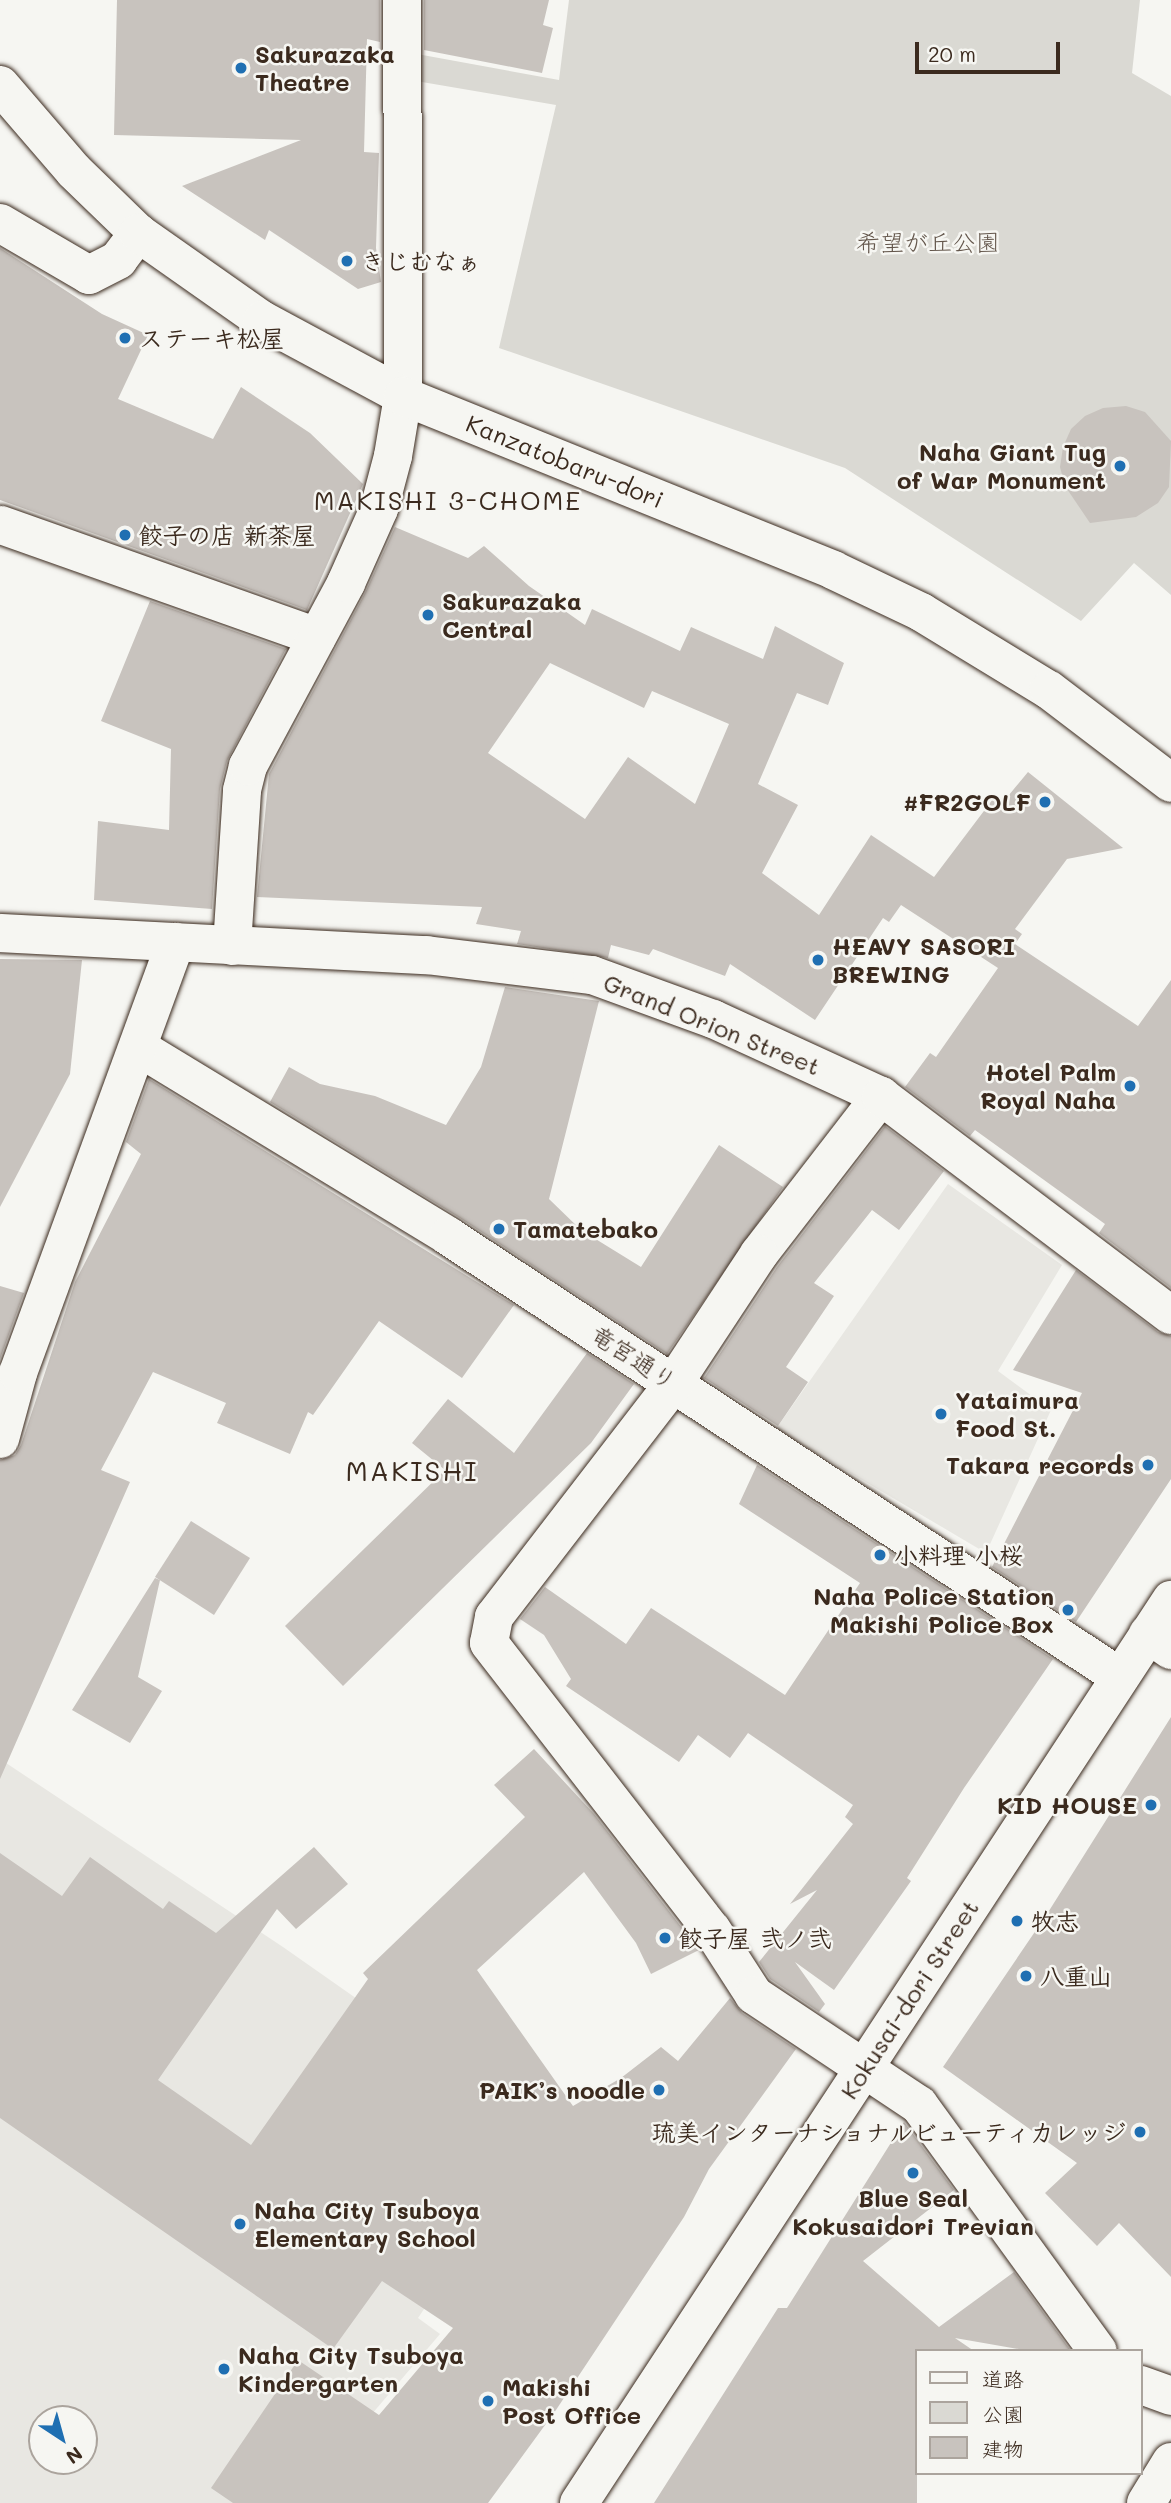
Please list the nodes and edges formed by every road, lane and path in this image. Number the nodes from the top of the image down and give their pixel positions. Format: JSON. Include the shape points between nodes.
{"nodes":[{"id":1,"x":402,"y":0,"type":"edge"},
{"id":2,"x":0,"y":85,"type":"edge"},
{"id":3,"x":0,"y":223,"type":"edge"},
{"id":4,"x":138,"y":233,"type":"junction"},
{"id":5,"x":403,"y":396,"type":"junction"},
{"id":6,"x":1,"y":525,"type":"edge"},
{"id":7,"x":317,"y":637,"type":"junction"},
{"id":8,"x":1171,"y":783,"type":"edge"},
{"id":9,"x":0,"y":933,"type":"edge"},
{"id":10,"x":176,"y":942,"type":"junction"},
{"id":11,"x":232,"y":946,"type":"junction"},
{"id":12,"x":141,"y":1049,"type":"junction"},
{"id":13,"x":881,"y":1096,"type":"junction"},
{"id":14,"x":1171,"y":1315,"type":"edge"},
{"id":15,"x":674,"y":1383,"type":"junction"},
{"id":16,"x":0,"y":1439,"type":"edge"},
{"id":17,"x":1171,"y":1600,"type":"edge"},
{"id":18,"x":1160,"y":1642,"type":"edge"},
{"id":19,"x":1120,"y":1677,"type":"junction"},
{"id":20,"x":864,"y":2068,"type":"junction"},
{"id":21,"x":1097,"y":2349,"type":"edge"},
{"id":22,"x":1143,"y":2386,"type":"edge"},
{"id":23,"x":1171,"y":2396,"type":"edge"},
{"id":24,"x":1171,"y":2462,"type":"edge"},
{"id":25,"x":579,"y":2503,"type":"edge"},
{"id":26,"x":1146,"y":2503,"type":"edge"}],
"edges":[{"from":1,"to":5,"type":"street"},
{"from":2,"to":4,"type":"street","name":"Kanzatobaru-dori","via":[[66,162]]},
{"from":3,"to":4,"type":"street","via":[[89,275],[118,260]]},
{"from":4,"to":5,"type":"street","name":"Kanzatobaru-dori","via":[[262,320]]},
{"from":5,"to":7,"type":"street","via":[[379,509]]},
{"from":5,"to":8,"type":"street","name":"Kanzatobaru-dori","via":[[833,570],[921,612],[1049,690]]},
{"from":6,"to":7,"type":"street"},
{"from":7,"to":11,"type":"street","via":[[248,766],[242,790]]},
{"from":9,"to":10,"type":"street","name":"Grand Orion Street"},
{"from":10,"to":11,"type":"street","name":"Grand Orion Street"},
{"from":10,"to":12,"type":"street"},
{"from":11,"to":13,"type":"street","name":"Grand Orion Street","via":[[426,955],[592,975],[713,1019]]},
{"from":12,"to":15,"type":"street","name":"竜宮通り","via":[[448,1236]]},
{"from":12,"to":16,"type":"street","via":[[18,1373]]},
{"from":13,"to":14,"type":"street","name":"Grand Orion Street"},
{"from":13,"to":15,"type":"street","via":[[759,1254]]},
{"from":15,"to":19,"type":"street","name":"竜宮通り"},
{"from":15,"to":20,"type":"street","via":[[494,1617],[489,1643],[712,1930],[754,1995]]},
{"from":17,"to":18,"type":"street","name":"Kokusai-dori Street"},
{"from":18,"to":19,"type":"street","name":"Kokusai-dori Street"},
{"from":19,"to":20,"type":"street","name":"Kokusai-dori Street"},
{"from":20,"to":21,"type":"street","via":[[919,2105]]},
{"from":20,"to":25,"type":"street","name":"Kokusai-dori Street"},
{"from":22,"to":23,"type":"street"},
{"from":24,"to":26,"type":"street"}]}
